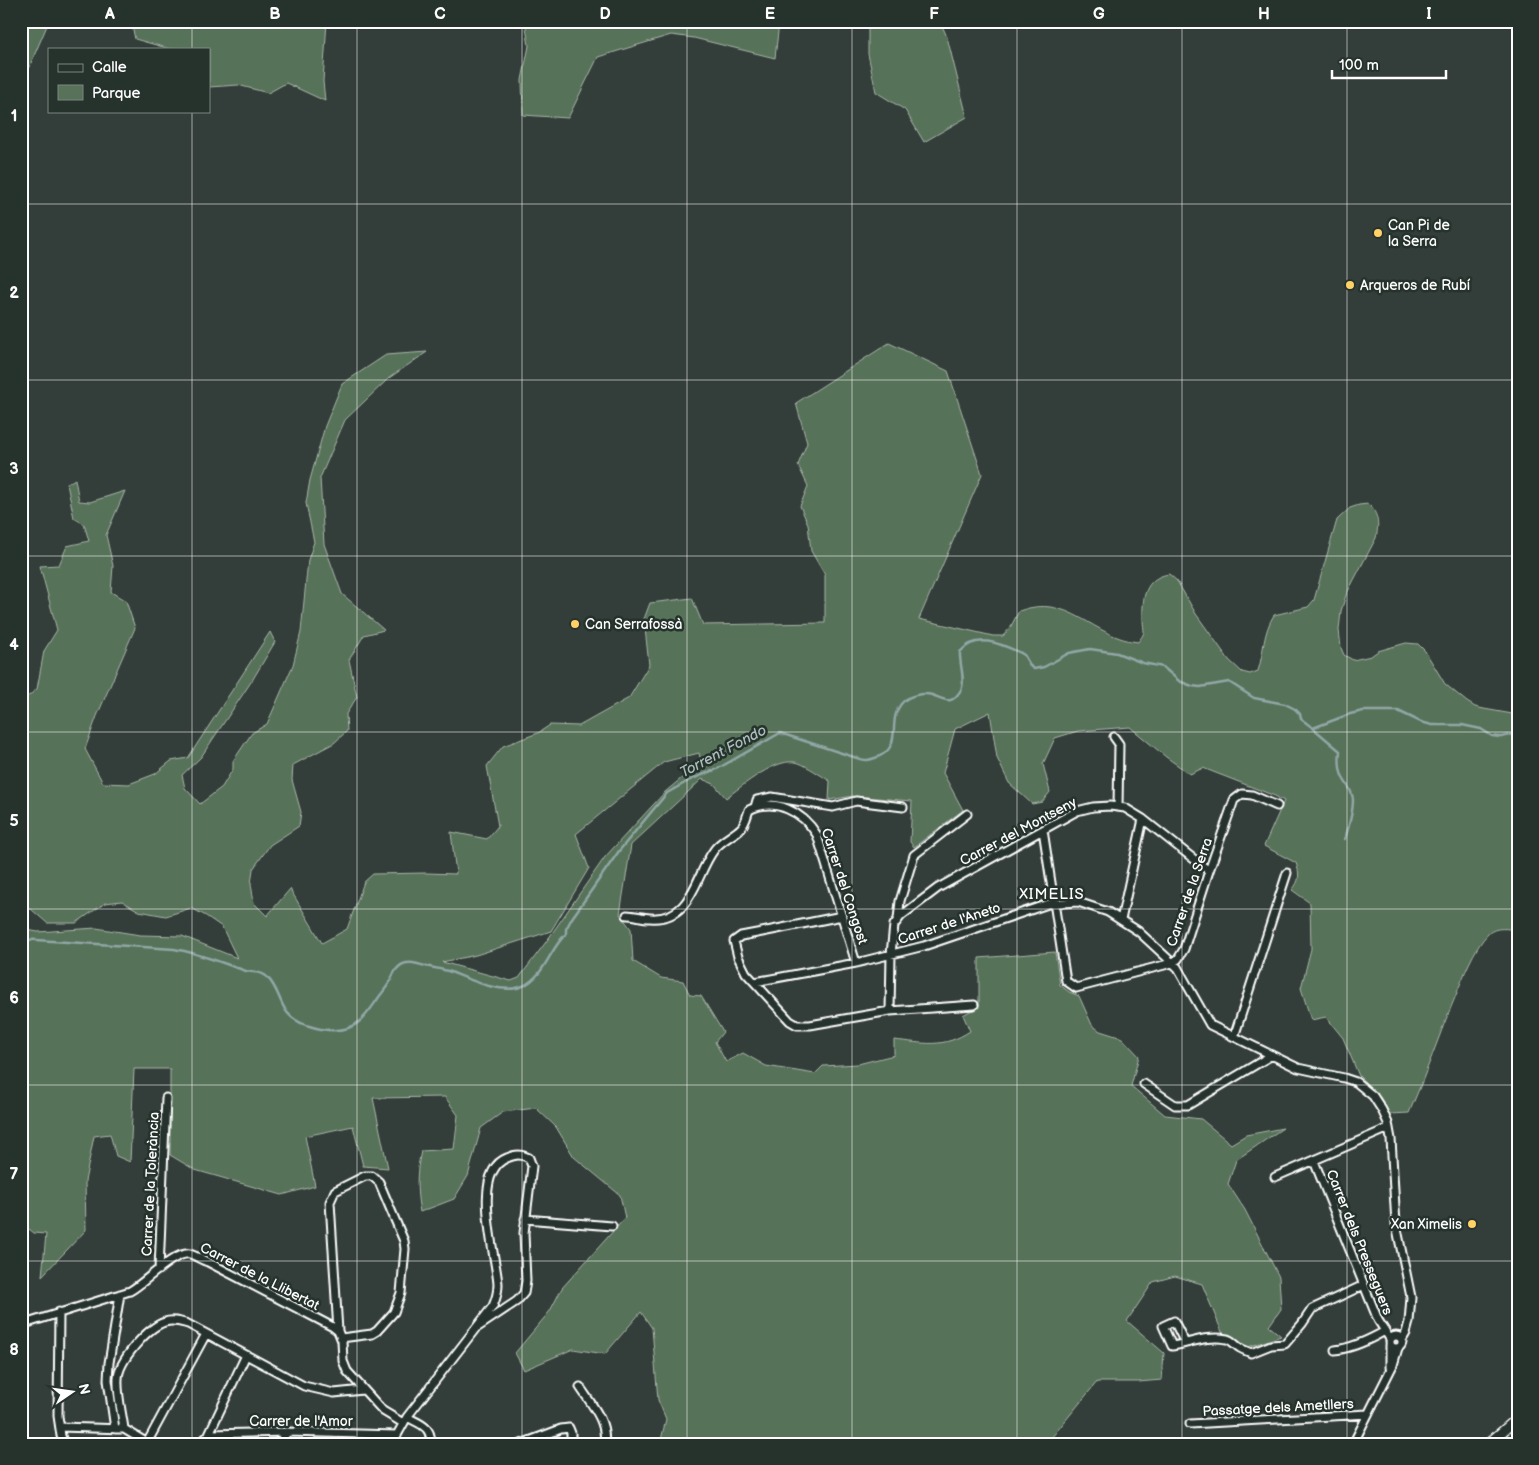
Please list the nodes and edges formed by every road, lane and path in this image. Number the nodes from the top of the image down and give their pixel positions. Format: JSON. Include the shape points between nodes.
{"nodes":[{"id":1,"x":1114,"y":737,"type":"dead end"},
{"id":2,"x":1278,"y":806,"type":"dead end"},
{"id":3,"x":755,"y":807,"type":"junction"},
{"id":4,"x":903,"y":807,"type":"dead end"},
{"id":5,"x":1118,"y":807,"type":"junction"},
{"id":6,"x":967,"y":814,"type":"dead end"},
{"id":7,"x":1143,"y":819,"type":"junction"},
{"id":8,"x":1043,"y":830,"type":"junction"},
{"id":9,"x":1209,"y":871,"type":"junction"},
{"id":10,"x":1287,"y":873,"type":"dead end"},
{"id":11,"x":1053,"y":903,"type":"junction"},
{"id":12,"x":627,"y":915,"type":"dead end"},
{"id":13,"x":842,"y":916,"type":"junction"},
{"id":14,"x":1120,"y":920,"type":"junction"},
{"id":15,"x":896,"y":922,"type":"junction"},
{"id":16,"x":892,"y":954,"type":"junction"},
{"id":17,"x":856,"y":963,"type":"junction"},
{"id":18,"x":1172,"y":963,"type":"junction"},
{"id":19,"x":755,"y":982,"type":"junction"},
{"id":20,"x":974,"y":1005,"type":"dead end"},
{"id":21,"x":890,"y":1011,"type":"junction"},
{"id":22,"x":1234,"y":1037,"type":"junction"},
{"id":23,"x":1272,"y":1055,"type":"junction"},
{"id":24,"x":1144,"y":1084,"type":"dead end"},
{"id":25,"x":166,"y":1098,"type":"dead end"},
{"id":26,"x":1389,"y":1128,"type":"junction"},
{"id":27,"x":1314,"y":1161,"type":"junction"},
{"id":28,"x":1275,"y":1178,"type":"dead end"},
{"id":29,"x":526,"y":1218,"type":"junction"},
{"id":30,"x":612,"y":1226,"type":"dead end"},
{"id":31,"x":159,"y":1270,"type":"junction"},
{"id":32,"x":1364,"y":1285,"type":"junction"},
{"id":33,"x":120,"y":1294,"type":"junction"},
{"id":34,"x":59,"y":1312,"type":"junction"},
{"id":35,"x":21,"y":1325,"type":"edge"},
{"id":36,"x":478,"y":1327,"type":"junction"},
{"id":37,"x":1385,"y":1331,"type":"junction"},
{"id":38,"x":206,"y":1334,"type":"junction"},
{"id":39,"x":339,"y":1334,"type":"junction"},
{"id":40,"x":1394,"y":1339,"type":"junction"},
{"id":41,"x":1185,"y":1343,"type":"dead end"},
{"id":42,"x":1335,"y":1350,"type":"dead end"},
{"id":43,"x":246,"y":1355,"type":"junction"},
{"id":44,"x":1390,"y":1369,"type":"junction"},
{"id":45,"x":580,"y":1387,"type":"dead end"},
{"id":46,"x":364,"y":1390,"type":"junction"},
{"id":47,"x":1368,"y":1414,"type":"junction"},
{"id":48,"x":1518,"y":1418,"type":"edge"},
{"id":49,"x":405,"y":1420,"type":"junction"},
{"id":50,"x":1190,"y":1424,"type":"dead end"},
{"id":51,"x":60,"y":1427,"type":"junction"},
{"id":52,"x":115,"y":1429,"type":"junction"},
{"id":53,"x":124,"y":1429,"type":"junction"},
{"id":54,"x":288,"y":1432,"type":"junction"},
{"id":55,"x":396,"y":1435,"type":"junction"},
{"id":56,"x":208,"y":1436,"type":"junction"},
{"id":57,"x":148,"y":1443,"type":"edge"},
{"id":58,"x":64,"y":1444,"type":"edge"},
{"id":59,"x":198,"y":1444,"type":"edge"},
{"id":60,"x":277,"y":1444,"type":"edge"},
{"id":61,"x":392,"y":1444,"type":"edge"},
{"id":62,"x":430,"y":1444,"type":"edge"},
{"id":63,"x":521,"y":1444,"type":"edge"},
{"id":64,"x":572,"y":1444,"type":"edge"},
{"id":65,"x":604,"y":1444,"type":"edge"},
{"id":66,"x":1353,"y":1444,"type":"edge"},
{"id":67,"x":1488,"y":1444,"type":"edge"}],
"edges":[{"from":1,"to":5,"type":"street","via":[[1119,744]]},
{"from":2,"to":9,"type":"street","name":"Carrer de la Serra","via":[[1252,795],[1242,794],[1234,800]]},
{"from":3,"to":4,"type":"street","via":[[757,800],[772,797],[832,807],[856,801]]},
{"from":3,"to":12,"type":"street","via":[[749,810],[742,827],[716,847],[686,904],[665,916]]},
{"from":3,"to":13,"type":"street","name":"Carrer del Congost","via":[[772,805],[794,811],[809,823],[817,834]]},
{"from":5,"to":7,"type":"street","name":"Carrer del Montseny"},
{"from":5,"to":8,"type":"street","name":"Carrer del Montseny","via":[[1077,811]]},
{"from":6,"to":15,"type":"street","via":[[914,855]]},
{"from":7,"to":9,"type":"street","name":"Carrer del Montseny"},
{"from":7,"to":14,"type":"street"},
{"from":8,"to":11,"type":"street"},
{"from":8,"to":15,"type":"street","name":"Carrer del Montseny","via":[[938,888]]},
{"from":9,"to":18,"type":"street","name":"Carrer de la Serra","via":[[1184,949]]},
{"from":10,"to":22,"type":"street"},
{"from":11,"to":14,"type":"street","name":"Carrer de l'Aneto","via":[[1078,902],[1108,912]]},
{"from":11,"to":16,"type":"street","name":"Carrer de l'Aneto"},
{"from":11,"to":18,"type":"street","name":"Carrer de la Serra","via":[[1066,982],[1076,988]]},
{"from":13,"to":17,"type":"street","name":"Carrer del Congost"},
{"from":13,"to":19,"type":"street","via":[[749,934],[734,941],[738,957]]},
{"from":14,"to":18,"type":"street","name":"Carrer de l'Aneto","via":[[1138,931]]},
{"from":15,"to":16,"type":"street"},
{"from":16,"to":17,"type":"street","name":"Carrer de l'Aneto"},
{"from":16,"to":21,"type":"street"},
{"from":17,"to":19,"type":"street","name":"Carrer de l'Aneto"},
{"from":18,"to":22,"type":"street","name":"Carrer de l'Aneto","via":[[1210,1025]]},
{"from":19,"to":21,"type":"street","via":[[797,1025]]},
{"from":20,"to":21,"type":"street"},
{"from":22,"to":23,"type":"street","name":"Carrer de l'Aneto"},
{"from":23,"to":24,"type":"street","via":[[1188,1105],[1175,1105]]},
{"from":23,"to":26,"type":"street","name":"Carrer de l'Aneto","via":[[1298,1068],[1356,1082],[1373,1096]]},
{"from":25,"to":31,"type":"street","name":"Carrer de la Tolerància"},
{"from":26,"to":27,"type":"street"},
{"from":26,"to":40,"type":"street","name":"Carrer de l'Aneto","via":[[1396,1224],[1411,1297],[1408,1325]]},
{"from":27,"to":28,"type":"street"},
{"from":27,"to":32,"type":"street","name":"Carrer dels Presseguers"},
{"from":29,"to":30,"type":"street"},
{"from":29,"to":36,"type":"street","via":[[524,1293],[518,1301]]},
{"from":29,"to":36,"type":"street","via":[[532,1166],[529,1158],[522,1154],[513,1155],[495,1167],[490,1182],[487,1207],[498,1285],[493,1306]]},
{"from":31,"to":33,"type":"street","name":"Carrer de la Llibertat","via":[[138,1287]]},
{"from":31,"to":39,"type":"street","name":"Carrer de la Llibertat","via":[[169,1261],[188,1254],[317,1318]]},
{"from":32,"to":37,"type":"street","name":"Carrer dels Presseguers"},
{"from":32,"to":41,"type":"street","via":[[1312,1309],[1285,1344],[1271,1345],[1251,1353],[1229,1339],[1202,1338]]},
{"from":33,"to":34,"type":"street","name":"Carrer de la Llibertat"},
{"from":33,"to":52,"type":"street","via":[[108,1380]]},
{"from":34,"to":35,"type":"street","name":"Carrer de la Llibertat"},
{"from":34,"to":51,"type":"street"},
{"from":36,"to":49,"type":"street"},
{"from":37,"to":40,"type":"street","name":"Carrer dels Presseguers"},
{"from":37,"to":42,"type":"street","via":[[1348,1348]]},
{"from":38,"to":43,"type":"street"},
{"from":38,"to":53,"type":"street","via":[[188,1324],[166,1321],[135,1346],[117,1378]]},
{"from":38,"to":57,"type":"street"},
{"from":39,"to":39,"type":"street","via":[[330,1202],[335,1190],[372,1176],[379,1182],[404,1241],[401,1293],[394,1312],[377,1331],[372,1334]]},
{"from":39,"to":46,"type":"street","via":[[347,1371]]},
{"from":40,"to":44,"type":"street"},
{"from":40,"to":44,"type":"street","name":"Carrer dels Presseguers","via":[[1393,1348],[1398,1348]]},
{"from":43,"to":46,"type":"street","via":[[317,1391],[334,1394]]},
{"from":43,"to":56,"type":"street"},
{"from":44,"to":47,"type":"street"},
{"from":45,"to":65,"type":"street","via":[[603,1424]]},
{"from":46,"to":49,"type":"street","via":[[383,1411]]},
{"from":47,"to":50,"type":"street","name":"Passatge dels Ametllers"},
{"from":47,"to":66,"type":"street"},
{"from":48,"to":67,"type":"street"},
{"from":49,"to":55,"type":"street"},
{"from":49,"to":62,"type":"street","via":[[424,1426],[431,1436]]},
{"from":51,"to":52,"type":"street"},
{"from":51,"to":58,"type":"street"},
{"from":52,"to":53,"type":"street"},
{"from":53,"to":57,"type":"street"},
{"from":54,"to":55,"type":"street","name":"Carrer de l'Amor"},
{"from":54,"to":56,"type":"street","name":"Carrer de l'Amor"},
{"from":54,"to":60,"type":"street"},
{"from":55,"to":61,"type":"street"},
{"from":56,"to":59,"type":"street"},
{"from":63,"to":64,"type":"street","via":[[569,1428]]}]}
